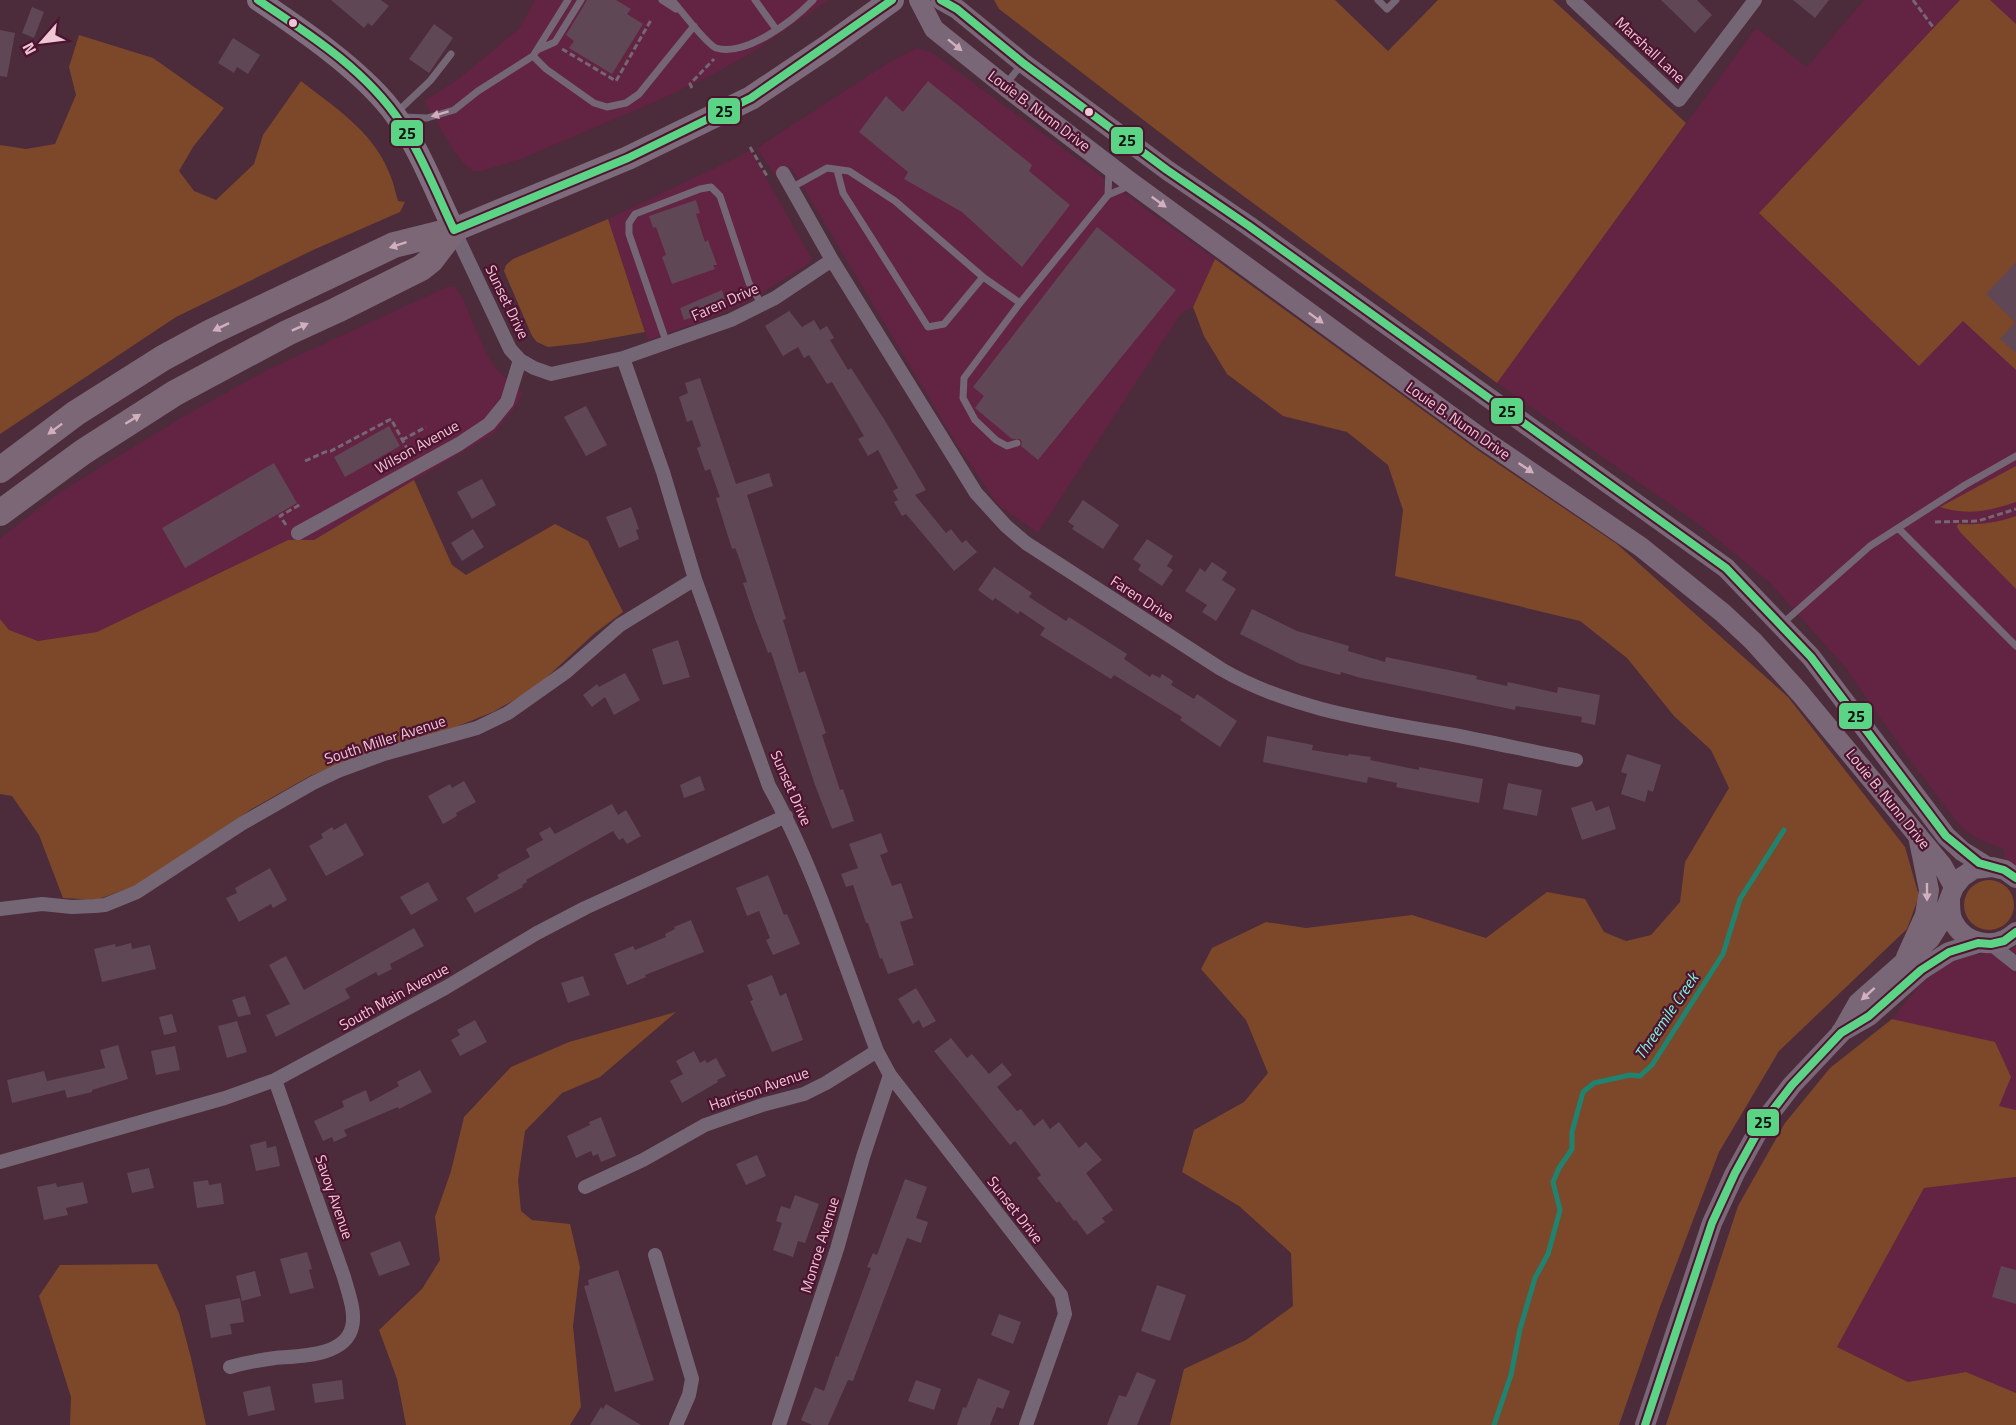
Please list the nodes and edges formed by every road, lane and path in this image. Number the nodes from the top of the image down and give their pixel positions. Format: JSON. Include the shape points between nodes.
{"nodes":[{"id":1,"x":258,"y":0,"type":"edge"},
{"id":2,"x":568,"y":0,"type":"edge"},
{"id":3,"x":581,"y":0,"type":"edge"},
{"id":4,"x":662,"y":0,"type":"edge"},
{"id":5,"x":672,"y":0,"type":"edge"},
{"id":6,"x":755,"y":0,"type":"edge"},
{"id":7,"x":813,"y":0,"type":"edge"},
{"id":8,"x":892,"y":0,"type":"edge"},
{"id":9,"x":919,"y":0,"type":"edge"},
{"id":10,"x":940,"y":0,"type":"edge"},
{"id":11,"x":1378,"y":0,"type":"edge"},
{"id":12,"x":1396,"y":0,"type":"edge"},
{"id":13,"x":1572,"y":0,"type":"edge"},
{"id":14,"x":1755,"y":0,"type":"edge"},
{"id":15,"x":1913,"y":0,"type":"edge"},
{"id":16,"x":683,"y":13,"type":"junction"},
{"id":17,"x":651,"y":20,"type":"dead end"},
{"id":18,"x":694,"y":26,"type":"junction"},
{"id":19,"x":1933,"y":27,"type":"dead end"},
{"id":20,"x":776,"y":29,"type":"junction"},
{"id":21,"x":563,"y":42,"type":"dead end"},
{"id":22,"x":535,"y":53,"type":"junction"},
{"id":23,"x":708,"y":53,"type":"dead end"},
{"id":24,"x":451,"y":54,"type":"dead end"},
{"id":25,"x":1023,"y":63,"type":"junction"},
{"id":26,"x":1005,"y":86,"type":"junction"},
{"id":27,"x":692,"y":88,"type":"dead end"},
{"id":28,"x":395,"y":116,"type":"junction"},
{"id":29,"x":1110,"y":165,"type":"junction"},
{"id":30,"x":837,"y":170,"type":"junction"},
{"id":31,"x":783,"y":173,"type":"dead end"},
{"id":32,"x":1134,"y":184,"type":"junction"},
{"id":33,"x":791,"y":188,"type":"junction"},
{"id":34,"x":1108,"y":195,"type":"junction"},
{"id":35,"x":454,"y":230,"type":"junction"},
{"id":36,"x":832,"y":260,"type":"junction"},
{"id":37,"x":983,"y":277,"type":"junction"},
{"id":38,"x":1020,"y":303,"type":"junction"},
{"id":39,"x":762,"y":305,"type":"junction"},
{"id":40,"x":667,"y":344,"type":"junction"},
{"id":41,"x":623,"y":358,"type":"junction"},
{"id":42,"x":520,"y":360,"type":"junction"},
{"id":43,"x":426,"y":427,"type":"dead end"},
{"id":44,"x":402,"y":440,"type":"junction"},
{"id":45,"x":1017,"y":443,"type":"dead end"},
{"id":46,"x":411,"y":456,"type":"dead end"},
{"id":47,"x":2016,"y":456,"type":"edge"},
{"id":48,"x":305,"y":461,"type":"dead end"},
{"id":49,"x":0,"y":470,"type":"edge"},
{"id":50,"x":2016,"y":509,"type":"edge"},
{"id":51,"x":0,"y":513,"type":"edge"},
{"id":52,"x":1935,"y":522,"type":"dead end"},
{"id":53,"x":1898,"y":528,"type":"junction"},
{"id":54,"x":298,"y":533,"type":"dead end"},
{"id":55,"x":695,"y":579,"type":"junction"},
{"id":56,"x":1781,"y":624,"type":"junction"},
{"id":57,"x":2016,"y":646,"type":"edge"},
{"id":58,"x":1576,"y":760,"type":"dead end"},
{"id":59,"x":786,"y":816,"type":"junction"},
{"id":60,"x":1917,"y":835,"type":"junction"},
{"id":61,"x":1986,"y":866,"type":"junction"},
{"id":62,"x":2016,"y":878,"type":"edge"},
{"id":63,"x":1952,"y":893,"type":"junction"},
{"id":64,"x":0,"y":909,"type":"edge"},
{"id":65,"x":2016,"y":932,"type":"edge"},
{"id":66,"x":1985,"y":943,"type":"junction"},
{"id":67,"x":1904,"y":963,"type":"junction"},
{"id":68,"x":2016,"y":964,"type":"edge"},
{"id":69,"x":1840,"y":1033,"type":"junction"},
{"id":70,"x":877,"y":1051,"type":"junction"},
{"id":71,"x":890,"y":1075,"type":"junction"},
{"id":72,"x":275,"y":1080,"type":"junction"},
{"id":73,"x":0,"y":1161,"type":"edge"},
{"id":74,"x":585,"y":1187,"type":"dead end"},
{"id":75,"x":655,"y":1255,"type":"dead end"},
{"id":76,"x":230,"y":1367,"type":"dead end"},
{"id":77,"x":676,"y":1425,"type":"edge"},
{"id":78,"x":779,"y":1425,"type":"edge"},
{"id":79,"x":1026,"y":1425,"type":"edge"},
{"id":80,"x":1645,"y":1425,"type":"edge"}],
"edges":[{"from":1,"to":28,"type":"main road","via":[[363,81]]},
{"from":2,"to":22,"type":"lane"},
{"from":3,"to":22,"type":"lane","via":[[555,42]]},
{"from":4,"to":16,"type":"lane"},
{"from":5,"to":16,"type":"lane"},
{"from":6,"to":20,"type":"lane"},
{"from":7,"to":20,"type":"lane"},
{"from":8,"to":35,"type":"highway","via":[[751,98],[628,158]]},
{"from":9,"to":26,"type":"main road","name":"Louie B. Nunn Drive","one_way":true,"via":[[934,29]]},
{"from":10,"to":25,"type":"main road","name":"Louie B. Nunn Drive","via":[[957,9]]},
{"from":11,"to":12,"type":"lane","via":[[1387,9]]},
{"from":13,"to":14,"type":"street","name":"Marshall Lane","via":[[1679,100]]},
{"from":15,"to":19,"type":"path"},
{"from":16,"to":18,"type":"lane"},
{"from":17,"to":21,"type":"path","via":[[616,81],[560,48]]},
{"from":18,"to":20,"type":"lane","via":[[715,48],[750,45]]},
{"from":18,"to":22,"type":"lane","via":[[639,93],[626,103],[607,107],[594,103],[546,69]]},
{"from":22,"to":28,"type":"lane","one_way":true,"via":[[454,110],[427,118]]},
{"from":23,"to":27,"type":"path","via":[[715,60],[690,84]]},
{"from":24,"to":28,"type":"lane"},
{"from":25,"to":26,"type":"lane"},
{"from":25,"to":56,"type":"main road","name":"Louie B. Nunn Drive","via":[[1726,568]]},
{"from":26,"to":29,"type":"main road","name":"Louie B. Nunn Drive"},
{"from":28,"to":35,"type":"main road","via":[[410,137]]},
{"from":29,"to":32,"type":"main road","name":"Louie B. Nunn Drive"},
{"from":29,"to":34,"type":"lane"},
{"from":30,"to":33,"type":"lane","via":[[827,168]]},
{"from":30,"to":37,"type":"lane","via":[[849,171],[895,201]]},
{"from":30,"to":37,"type":"lane","via":[[843,193],[928,327],[944,324]]},
{"from":31,"to":33,"type":"street","name":"Faren Drive"},
{"from":32,"to":34,"type":"lane"},
{"from":32,"to":60,"type":"main road","name":"Louie B. Nunn Drive","one_way":true,"via":[[1481,438],[1682,579],[1753,640]]},
{"from":33,"to":36,"type":"street","name":"Faren Drive"},
{"from":34,"to":38,"type":"lane"},
{"from":35,"to":42,"type":"street","name":"Sunset Drive","via":[[510,349]]},
{"from":35,"to":49,"type":"highway","one_way":true,"via":[[394,245],[211,332],[85,407]]},
{"from":51,"to":35,"type":"highway","one_way":true,"via":[[82,452],[175,393],[421,268]]},
{"from":36,"to":39,"type":"street","name":"Faren Drive"},
{"from":36,"to":58,"type":"street","name":"Faren Drive","via":[[976,493],[1006,526],[1043,555],[1221,669],[1278,696],[1379,721]]},
{"from":37,"to":38,"type":"lane"},
{"from":38,"to":45,"type":"lane","via":[[964,378],[963,398],[975,420],[996,440],[1007,446]]},
{"from":39,"to":40,"type":"street","name":"Faren Drive"},
{"from":39,"to":40,"type":"lane","via":[[749,284],[720,196],[711,187],[635,214],[629,223],[629,234]]},
{"from":40,"to":41,"type":"street","name":"Faren Drive"},
{"from":41,"to":42,"type":"street","name":"Sunset Drive","via":[[551,374]]},
{"from":41,"to":55,"type":"street","name":"Sunset Drive"},
{"from":42,"to":54,"type":"street","name":"Wilson Avenue","via":[[507,402],[489,424]]},
{"from":43,"to":44,"type":"path"},
{"from":44,"to":46,"type":"path"},
{"from":44,"to":48,"type":"path","via":[[391,419]]},
{"from":47,"to":53,"type":"lane"},
{"from":50,"to":52,"type":"path","via":[[1978,521]]},
{"from":53,"to":56,"type":"lane","via":[[1870,546]]},
{"from":53,"to":57,"type":"lane"},
{"from":55,"to":59,"type":"street","name":"Sunset Drive","via":[[769,786]]},
{"from":55,"to":64,"type":"street","name":"South Miller Avenue","via":[[620,625],[566,672],[508,713],[477,728],[384,754],[313,783],[137,892],[105,905],[42,904]]},
{"from":56,"to":61,"type":"main road","name":"Louie B. Nunn Drive","via":[[1811,657],[1946,836]]},
{"from":59,"to":70,"type":"street","name":"Sunset Drive"},
{"from":59,"to":72,"type":"street","name":"South Main Avenue","via":[[585,908]]},
{"from":60,"to":63,"type":"main road","name":"Louie B. Nunn Drive","via":[[1942,865]]},
{"from":60,"to":67,"type":"main road","one_way":true,"via":[[1929,890],[1925,915]]},
{"from":61,"to":62,"type":"main road","name":"Louie B. Nunn Drive"},
{"from":61,"to":63,"type":"main road","via":[[1968,872]]},
{"from":63,"to":66,"type":"main road","name":"Louie B. Nunn Drive","via":[[1951,913],[1957,927],[1966,937]]},
{"from":63,"to":67,"type":"main road","via":[[1930,939]]},
{"from":65,"to":66,"type":"main road","via":[[2004,941]]},
{"from":66,"to":68,"type":"street"},
{"from":66,"to":69,"type":"main road","via":[[1949,952],[1921,970],[1869,1016]]},
{"from":67,"to":69,"type":"main road","one_way":true,"via":[[1858,1003]]},
{"from":69,"to":80,"type":"main road","via":[[1762,1124],[1735,1173],[1712,1223]]},
{"from":70,"to":71,"type":"street","name":"Sunset Drive"},
{"from":70,"to":74,"type":"street","name":"Harrison Avenue","via":[[804,1094],[705,1125]]},
{"from":71,"to":78,"type":"street","name":"Monroe Avenue"},
{"from":71,"to":79,"type":"street","name":"Sunset Drive","via":[[1061,1295],[1065,1314]]},
{"from":72,"to":73,"type":"street","name":"South Main Avenue","via":[[225,1098]]},
{"from":72,"to":76,"type":"street","name":"Savoy Avenue","via":[[344,1277],[352,1327],[346,1337],[324,1353]]},
{"from":75,"to":77,"type":"street","via":[[692,1379]]}]}
